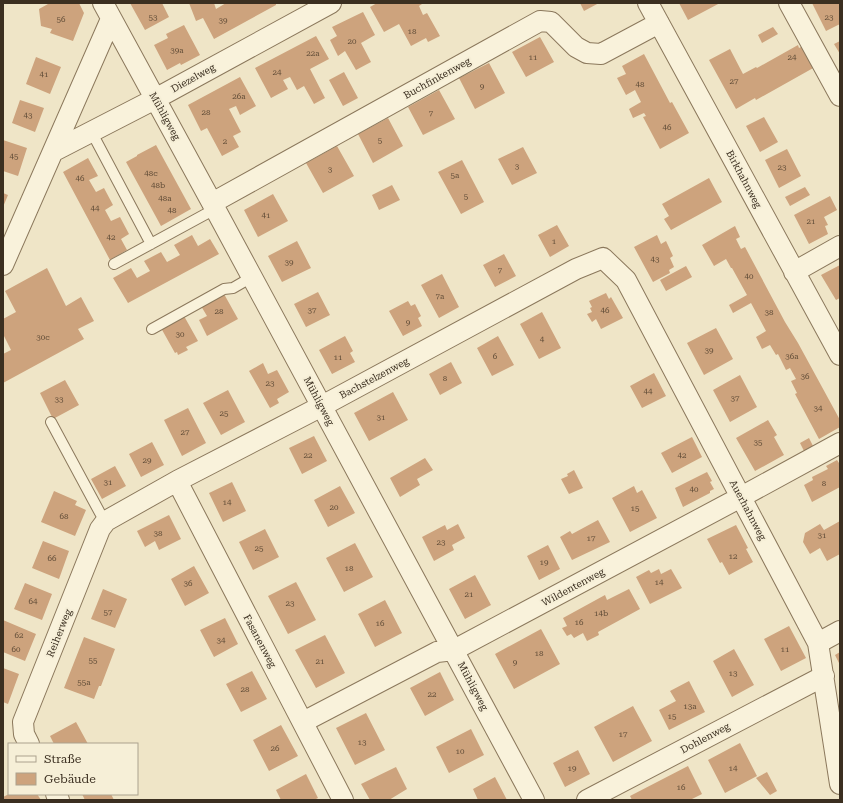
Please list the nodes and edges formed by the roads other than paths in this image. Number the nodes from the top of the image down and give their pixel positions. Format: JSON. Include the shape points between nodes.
{"nodes":[{"id":1,"x":331,"y":3,"type":"edge"},
{"id":2,"x":648,"y":3,"type":"edge"},
{"id":3,"x":789,"y":3,"type":"edge"},
{"id":4,"x":107,"y":11,"type":"edge"},
{"id":5,"x":659,"y":23,"type":"junction"},
{"id":6,"x":840,"y":96,"type":"edge"},
{"id":7,"x":155,"y":99,"type":"junction"},
{"id":8,"x":91,"y":131,"type":"junction"},
{"id":9,"x":54,"y":151,"type":"junction"},
{"id":10,"x":214,"y":206,"type":"junction"},
{"id":11,"x":151,"y":244,"type":"junction"},
{"id":12,"x":840,"y":246,"type":"edge"},
{"id":13,"x":603,"y":258,"type":"joint"},
{"id":14,"x":114,"y":264,"type":"dead end"},
{"id":15,"x":3,"y":265,"type":"edge"},
{"id":16,"x":794,"y":272,"type":"junction"},
{"id":17,"x":252,"y":277,"type":"junction"},
{"id":18,"x":152,"y":329,"type":"dead end"},
{"id":19,"x":840,"y":355,"type":"edge"},
{"id":20,"x":322,"y":406,"type":"junction"},
{"id":21,"x":51,"y":422,"type":"dead end"},
{"id":22,"x":840,"y":442,"type":"edge"},
{"id":23,"x":177,"y":481,"type":"junction"},
{"id":24,"x":741,"y":497,"type":"junction"},
{"id":25,"x":105,"y":522,"type":"junction"},
{"id":26,"x":840,"y":631,"type":"edge"},
{"id":27,"x":818,"y":642,"type":"junction"},
{"id":28,"x":454,"y":650,"type":"junction"},
{"id":29,"x":824,"y":676,"type":"junction"},
{"id":30,"x":303,"y":722,"type":"junction"},
{"id":31,"x":28,"y":743,"type":"edge"},
{"id":32,"x":840,"y":784,"type":"edge"},
{"id":33,"x":343,"y":800,"type":"edge"},
{"id":34,"x":534,"y":800,"type":"edge"},
{"id":35,"x":587,"y":800,"type":"edge"}],
"edges":[{"from":1,"to":7,"type":"street","name":"Diezelweg"},
{"from":2,"to":5,"type":"street","name":"Birkhahnweg"},
{"from":3,"to":6,"type":"street"},
{"from":4,"to":7,"type":"street","name":"Mühligweg"},
{"from":4,"to":9,"type":"street"},
{"from":5,"to":10,"type":"street","name":"Buchfinkenweg","via":[[601,54],[587,53],[576,47],[551,22],[540,21]]},
{"from":5,"to":16,"type":"street","name":"Birkhahnweg"},
{"from":7,"to":8,"type":"street","name":"Diezelweg"},
{"from":7,"to":10,"type":"street","name":"Mühligweg"},
{"from":8,"to":9,"type":"street","name":"Diezelweg"},
{"from":8,"to":11,"type":"lane"},
{"from":9,"to":15,"type":"street"},
{"from":10,"to":11,"type":"lane"},
{"from":10,"to":17,"type":"street","name":"Mühligweg"},
{"from":11,"to":14,"type":"lane"},
{"from":12,"to":16,"type":"street"},
{"from":13,"to":20,"type":"street","name":"Bachstelzenweg","via":[[576,268]]},
{"from":13,"to":24,"type":"street","name":"Auerhahnweg","via":[[626,280]]},
{"from":16,"to":19,"type":"street","name":"Birkhahnweg"},
{"from":17,"to":18,"type":"lane","via":[[233,288],[224,289]]},
{"from":17,"to":20,"type":"street","name":"Mühligweg"},
{"from":20,"to":23,"type":"street","name":"Bachstelzenweg"},
{"from":20,"to":28,"type":"street","name":"Mühligweg"},
{"from":21,"to":25,"type":"lane"},
{"from":22,"to":24,"type":"street","name":"Wildentenweg"},
{"from":23,"to":25,"type":"street","name":"Bachstelzenweg"},
{"from":23,"to":30,"type":"street","name":"Fasanenweg"},
{"from":24,"to":27,"type":"street","name":"Auerhahnweg"},
{"from":24,"to":28,"type":"street","name":"Wildentenweg"},
{"from":25,"to":31,"type":"street","name":"Reiherweg","via":[[23,722],[24,734]]},
{"from":26,"to":27,"type":"street"},
{"from":27,"to":29,"type":"street","name":"Auerhahnweg"},
{"from":28,"to":30,"type":"street","name":"Wildentenweg","via":[[437,652]]},
{"from":28,"to":34,"type":"street","name":"Mühligweg"},
{"from":29,"to":32,"type":"street","name":"Auerhahnweg"},
{"from":29,"to":35,"type":"street","name":"Dohlenweg"},
{"from":30,"to":33,"type":"street","name":"Fasanenweg"}]}
